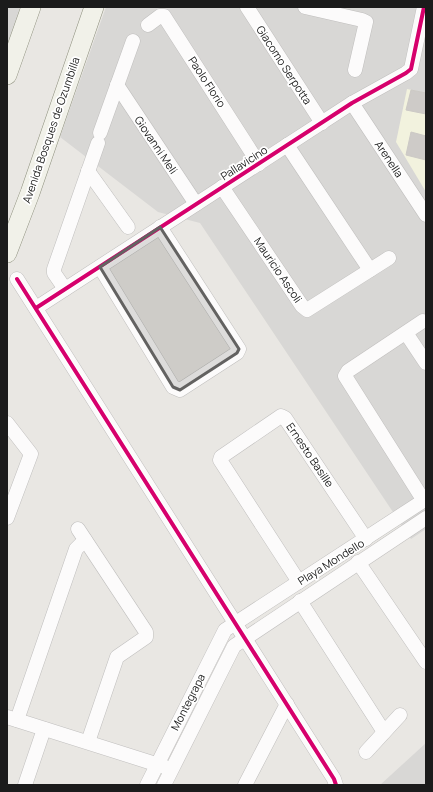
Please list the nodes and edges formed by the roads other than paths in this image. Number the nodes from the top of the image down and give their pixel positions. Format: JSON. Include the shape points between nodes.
{"nodes":[{"id":1,"x":31,"y":7,"type":"edge"},
{"id":2,"x":94,"y":7,"type":"edge"},
{"id":3,"x":247,"y":7,"type":"edge"},
{"id":4,"x":304,"y":7,"type":"edge"},
{"id":5,"x":424,"y":7,"type":"edge"},
{"id":6,"x":148,"y":25,"type":"dead end"},
{"id":7,"x":132,"y":41,"type":"dead end"},
{"id":8,"x":9,"y":64,"type":"edge"},
{"id":9,"x":355,"y":70,"type":"dead end"},
{"id":10,"x":116,"y":85,"type":"junction"},
{"id":11,"x":352,"y":103,"type":"junction"},
{"id":12,"x":322,"y":123,"type":"junction"},
{"id":13,"x":287,"y":145,"type":"junction"},
{"id":14,"x":259,"y":164,"type":"junction"},
{"id":15,"x":88,"y":171,"type":"junction"},
{"id":16,"x":222,"y":187,"type":"junction"},
{"id":17,"x":196,"y":204,"type":"junction"},
{"id":18,"x":426,"y":215,"type":"edge"},
{"id":19,"x":128,"y":227,"type":"dead end"},
{"id":20,"x":160,"y":227,"type":"junction"},
{"id":21,"x":7,"y":253,"type":"edge"},
{"id":22,"x":389,"y":258,"type":"dead end"},
{"id":23,"x":100,"y":266,"type":"junction"},
{"id":24,"x":370,"y":270,"type":"junction"},
{"id":25,"x":17,"y":280,"type":"dead end"},
{"id":26,"x":65,"y":289,"type":"junction"},
{"id":27,"x":36,"y":308,"type":"junction"},
{"id":28,"x":422,"y":321,"type":"dead end"},
{"id":29,"x":406,"y":333,"type":"junction"},
{"id":30,"x":426,"y":363,"type":"edge"},
{"id":31,"x":7,"y":423,"type":"edge"},
{"id":32,"x":425,"y":500,"type":"edge"},
{"id":33,"x":7,"y":518,"type":"edge"},
{"id":34,"x":426,"y":518,"type":"edge"},
{"id":35,"x":366,"y":539,"type":"junction"},
{"id":36,"x":358,"y":562,"type":"junction"},
{"id":37,"x":299,"y":582,"type":"junction"},
{"id":38,"x":300,"y":601,"type":"junction"},
{"id":39,"x":235,"y":623,"type":"junction"},
{"id":40,"x":244,"y":638,"type":"junction"},
{"id":41,"x":426,"y":662,"type":"edge"},
{"id":42,"x":286,"y":704,"type":"junction"},
{"id":43,"x":400,"y":715,"type":"dead end"},
{"id":44,"x":12,"y":718,"type":"edge"},
{"id":45,"x":44,"y":729,"type":"junction"},
{"id":46,"x":384,"y":732,"type":"junction"},
{"id":47,"x":88,"y":742,"type":"junction"},
{"id":48,"x":366,"y":752,"type":"dead end"},
{"id":49,"x":158,"y":763,"type":"junction"},
{"id":50,"x":171,"y":769,"type":"junction"},
{"id":51,"x":25,"y":785,"type":"edge"},
{"id":52,"x":147,"y":785,"type":"edge"},
{"id":53,"x":164,"y":785,"type":"edge"},
{"id":54,"x":245,"y":785,"type":"edge"},
{"id":55,"x":336,"y":785,"type":"edge"}],
"edges":[{"from":1,"to":8,"type":"main road"},
{"from":2,"to":21,"type":"main road","name":"Avenida Bosques de Ozumbilla"},
{"from":3,"to":12,"type":"street","name":"Giacomo Serpotta"},
{"from":4,"to":9,"type":"street","via":[[366,22]]},
{"from":5,"to":11,"type":"street","name":"Pallavicino","via":[[411,69]]},
{"from":6,"to":14,"type":"street","name":"Paolo Florio","via":[[164,16]]},
{"from":7,"to":10,"type":"street"},
{"from":10,"to":15,"type":"street"},
{"from":10,"to":17,"type":"street","name":"Giovanni Meli"},
{"from":11,"to":12,"type":"street","name":"Pallavicino"},
{"from":11,"to":18,"type":"street","name":"Arenella"},
{"from":12,"to":13,"type":"street","name":"Pallavicino"},
{"from":13,"to":14,"type":"street","name":"Pallavicino"},
{"from":13,"to":24,"type":"street"},
{"from":14,"to":16,"type":"street","name":"Pallavicino"},
{"from":15,"to":19,"type":"street"},
{"from":15,"to":26,"type":"street","via":[[54,269]]},
{"from":16,"to":17,"type":"street","name":"Pallavicino"},
{"from":16,"to":24,"type":"street","name":"Mauricio Ascoli","via":[[307,310]]},
{"from":17,"to":20,"type":"street","name":"Pallavicino"},
{"from":20,"to":23,"type":"street","name":"Pallavicino"},
{"from":20,"to":23,"type":"street","via":[[239,349],[237,353],[180,390],[173,387]]},
{"from":22,"to":24,"type":"street","name":"Mauricio Ascoli"},
{"from":23,"to":26,"type":"street","name":"Pallavicino"},
{"from":25,"to":27,"type":"street"},
{"from":26,"to":27,"type":"street","name":"Pallavicino"},
{"from":27,"to":39,"type":"street"},
{"from":28,"to":29,"type":"street"},
{"from":29,"to":30,"type":"street"},
{"from":29,"to":32,"type":"street","via":[[348,371],[345,376]]},
{"from":31,"to":33,"type":"street","via":[[31,454]]},
{"from":32,"to":35,"type":"street","name":"Playa Mondello"},
{"from":34,"to":36,"type":"street","name":"Playa Mondello"},
{"from":35,"to":37,"type":"street","name":"Playa Mondello"},
{"from":35,"to":37,"type":"street","name":"Ernesto Basille","via":[[285,418],[281,416],[221,456],[220,460]]},
{"from":36,"to":38,"type":"street","name":"Playa Mondello"},
{"from":36,"to":41,"type":"street"},
{"from":37,"to":39,"type":"street","name":"Playa Mondello"},
{"from":38,"to":40,"type":"street","name":"Playa Mondello"},
{"from":38,"to":46,"type":"street"},
{"from":39,"to":40,"type":"street"},
{"from":39,"to":49,"type":"street","name":"Montegrapa","via":[[225,630]]},
{"from":40,"to":42,"type":"street"},
{"from":40,"to":50,"type":"street","name":"Montegrapa","via":[[234,646]]},
{"from":42,"to":54,"type":"street"},
{"from":42,"to":55,"type":"street"},
{"from":43,"to":46,"type":"street"},
{"from":44,"to":45,"type":"street"},
{"from":44,"to":47,"type":"street","via":[[81,534],[146,632],[146,637],[117,657]]},
{"from":45,"to":47,"type":"street"},
{"from":45,"to":51,"type":"street"},
{"from":46,"to":48,"type":"street"},
{"from":47,"to":49,"type":"street"},
{"from":49,"to":50,"type":"street"},
{"from":49,"to":52,"type":"street","name":"Montegrapa"},
{"from":50,"to":53,"type":"street","name":"Montegrapa"}]}
